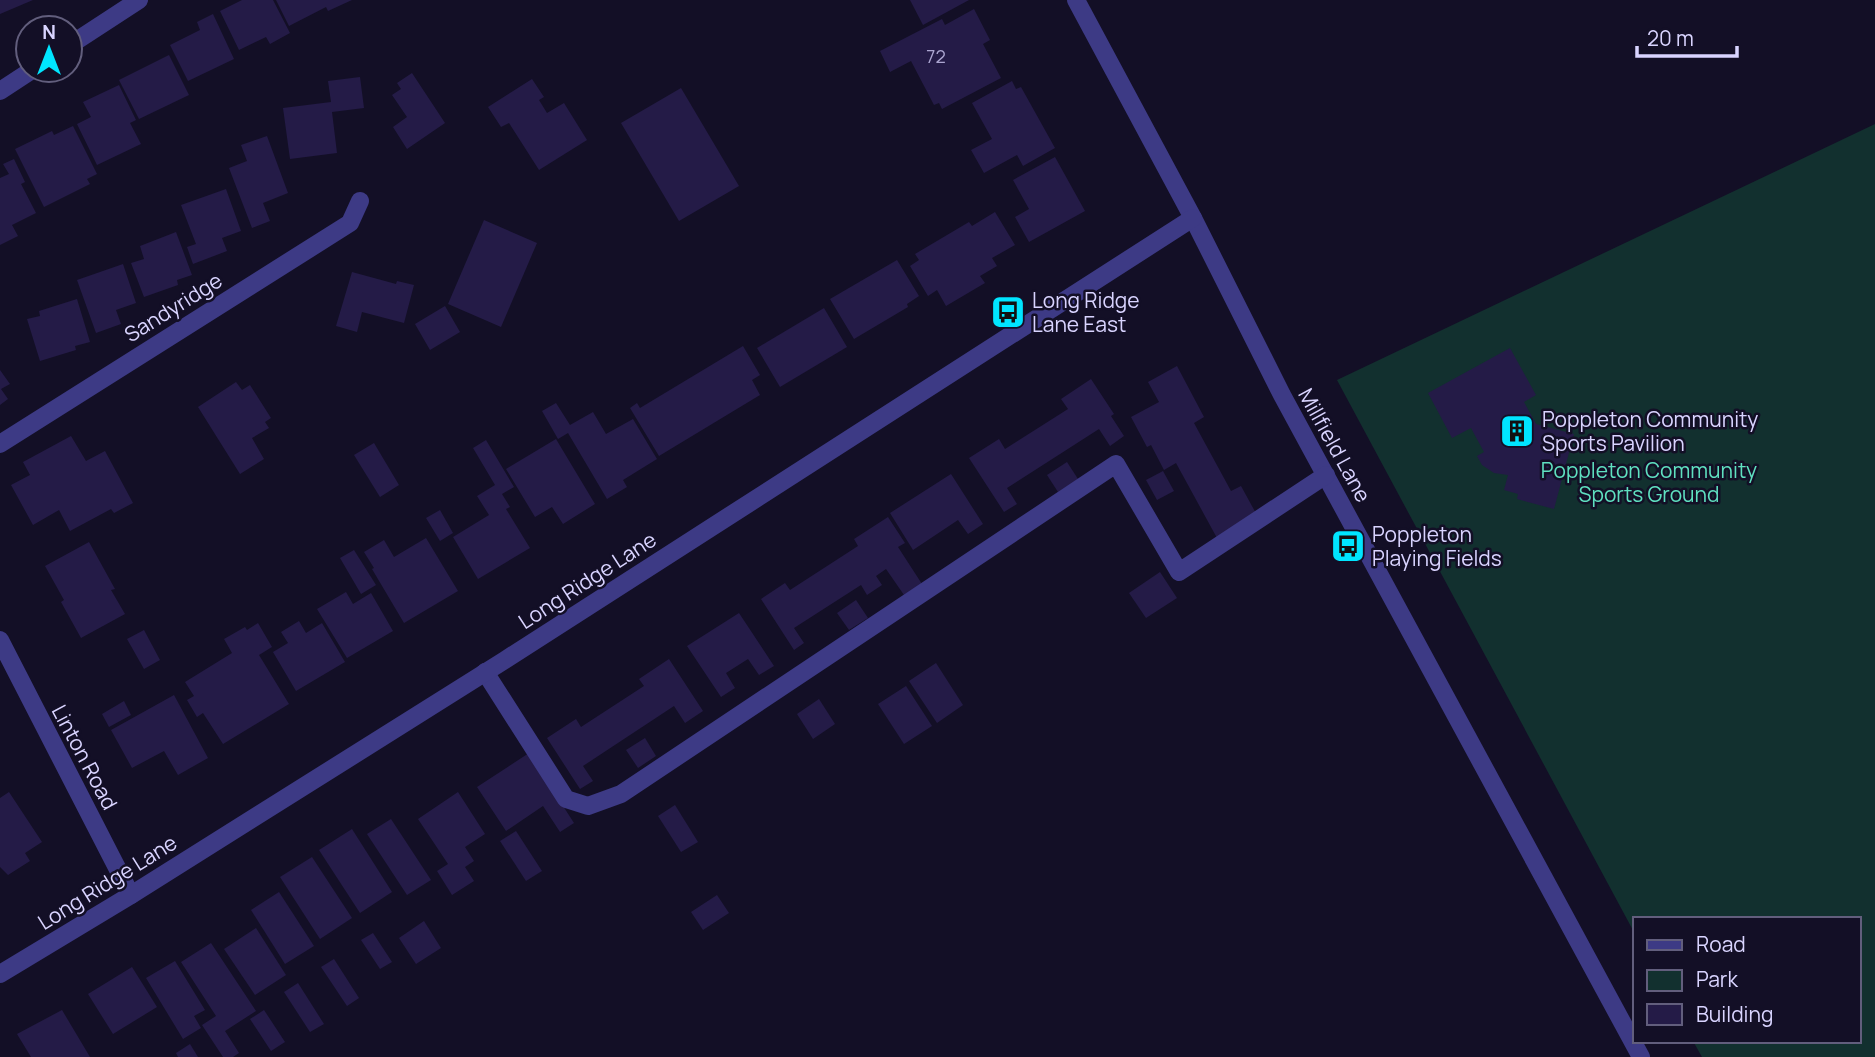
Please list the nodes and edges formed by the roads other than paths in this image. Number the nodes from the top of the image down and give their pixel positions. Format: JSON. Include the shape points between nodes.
{"nodes":[{"id":1,"x":139,"y":0,"type":"edge"},
{"id":2,"x":1076,"y":0,"type":"edge"},
{"id":3,"x":84,"y":36,"type":"edge"},
{"id":4,"x":360,"y":201,"type":"dead end"},
{"id":5,"x":1193,"y":218,"type":"junction"},
{"id":6,"x":0,"y":444,"type":"edge"},
{"id":7,"x":1326,"y":475,"type":"junction"},
{"id":8,"x":0,"y":640,"type":"edge"},
{"id":9,"x":485,"y":672,"type":"junction"},
{"id":10,"x":131,"y":895,"type":"junction"},
{"id":11,"x":0,"y":974,"type":"edge"},
{"id":12,"x":1633,"y":1042,"type":"edge"}],
"edges":[{"from":1,"to":3,"type":"street"},
{"from":2,"to":5,"type":"street","name":"Millfield Lane"},
{"from":4,"to":6,"type":"street","name":"Sandyridge","via":[[350,223]]},
{"from":5,"to":7,"type":"street","name":"Millfield Lane"},
{"from":5,"to":9,"type":"street","name":"Long Ridge Lane"},
{"from":7,"to":9,"type":"street","via":[[1179,572],[1116,464],[621,794],[588,806],[566,799]]},
{"from":7,"to":12,"type":"street","name":"Millfield Lane"},
{"from":8,"to":10,"type":"street","name":"Linton Road"},
{"from":9,"to":10,"type":"street","name":"Long Ridge Lane"},
{"from":10,"to":11,"type":"street","name":"Long Ridge Lane"}]}
